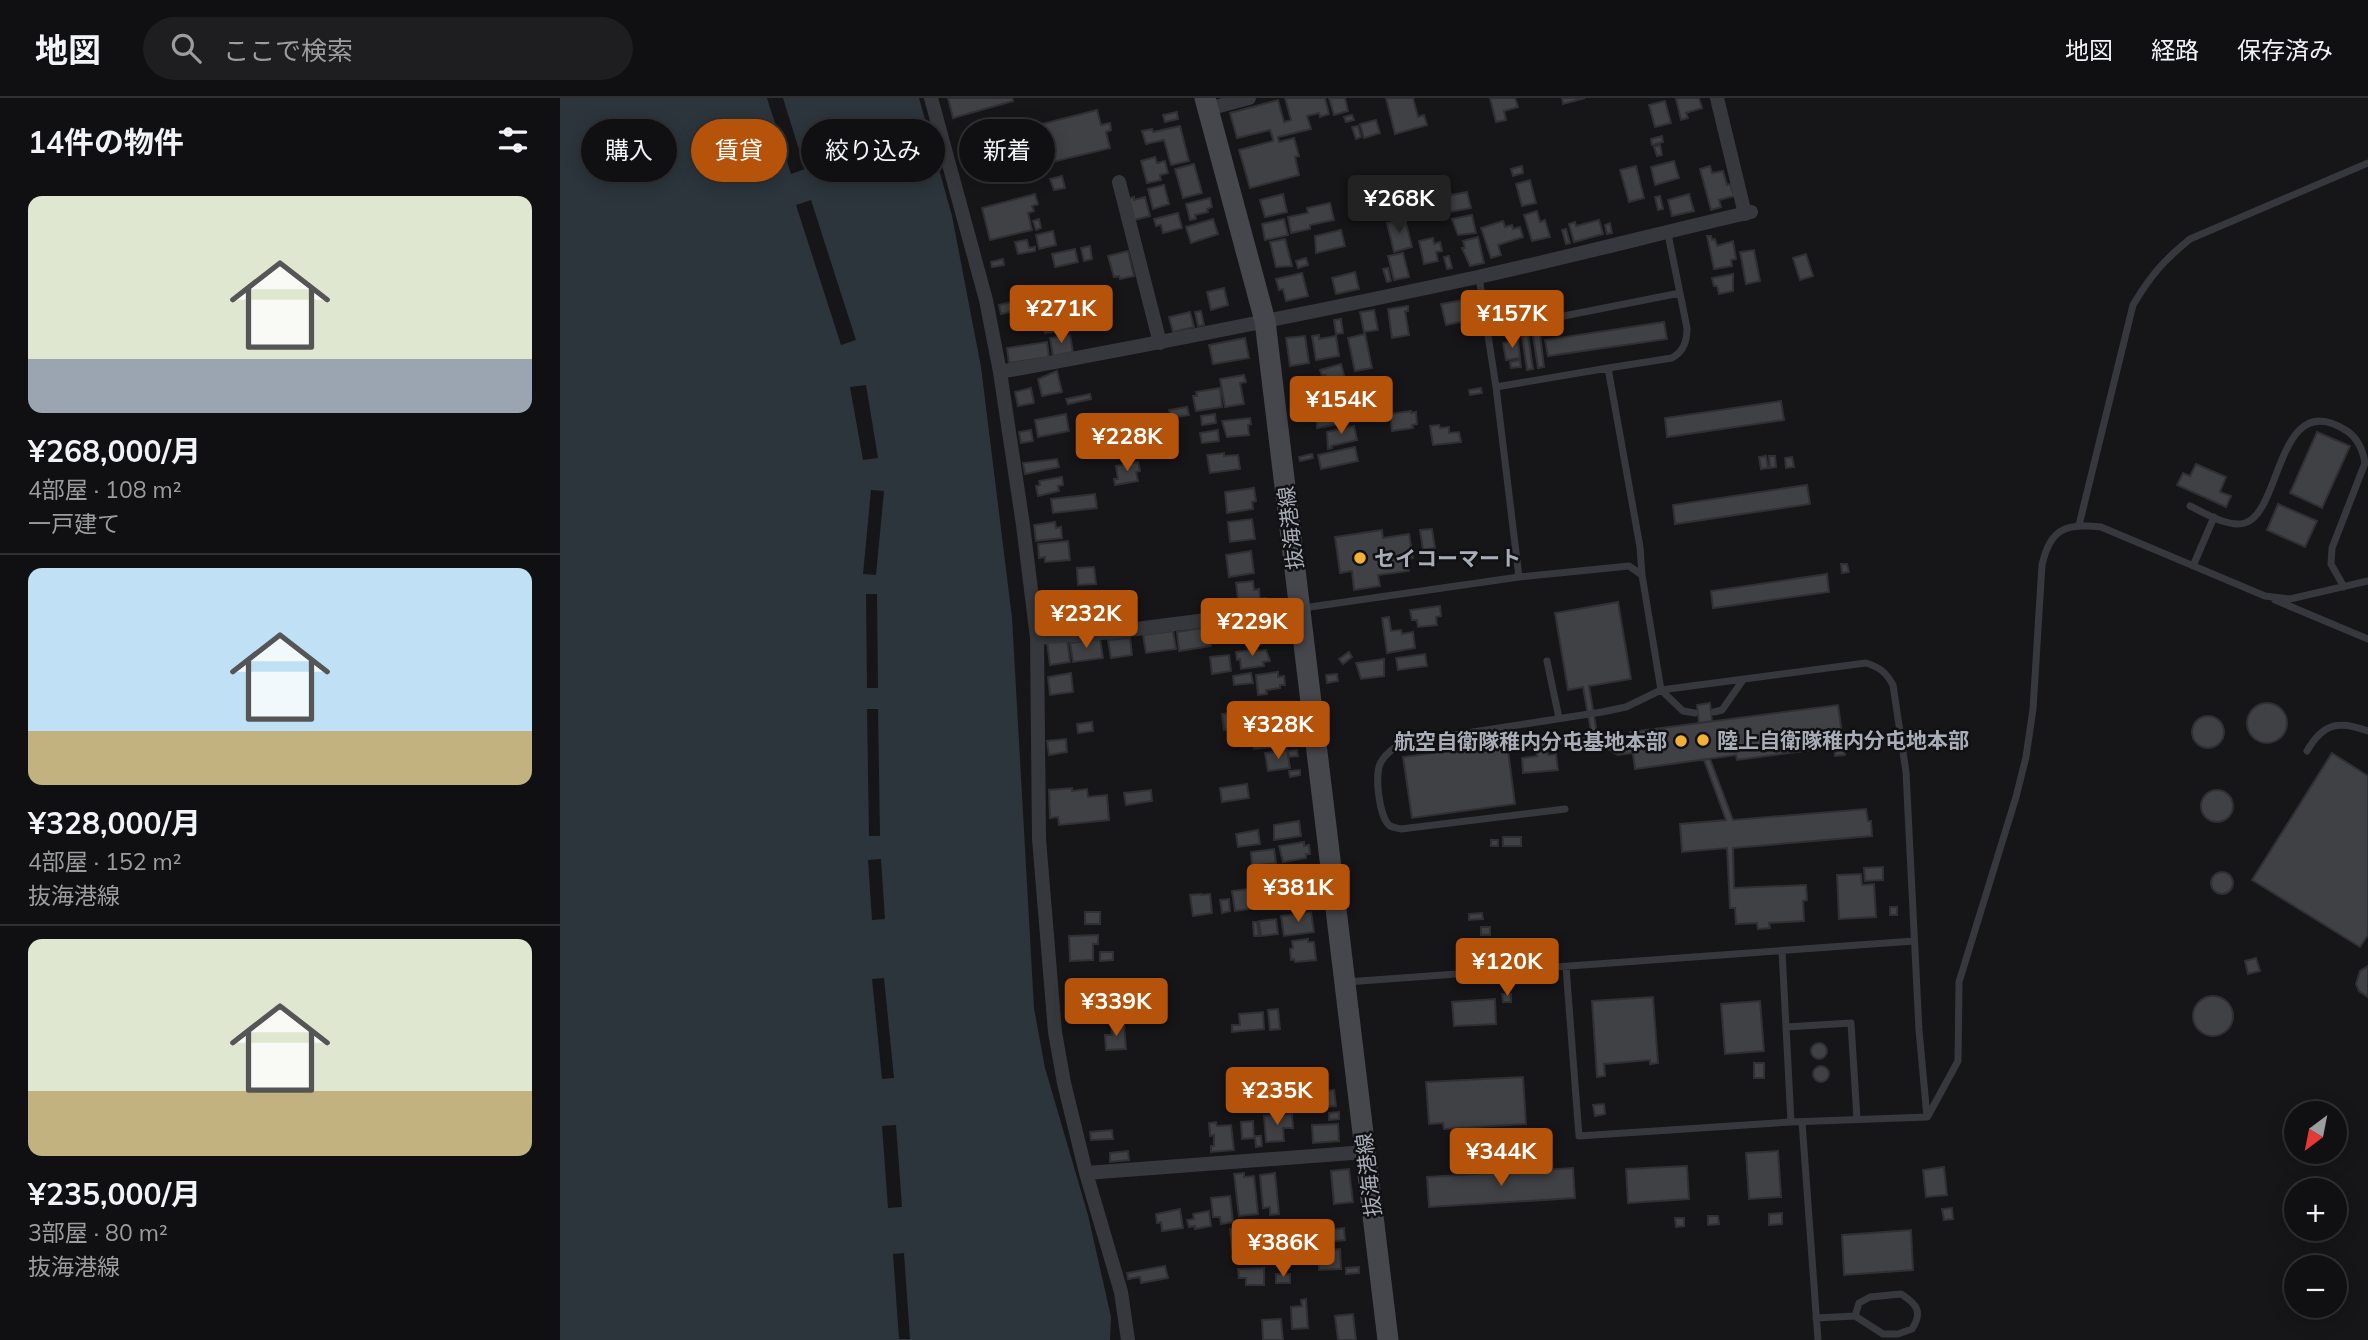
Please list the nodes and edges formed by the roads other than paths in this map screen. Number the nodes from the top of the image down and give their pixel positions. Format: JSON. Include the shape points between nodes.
{"nodes":[{"id":1,"x":930,"y":98,"type":"edge"},
{"id":2,"x":1249,"y":98,"type":"edge"},
{"id":3,"x":1717,"y":98,"type":"edge"},
{"id":4,"x":1207,"y":103,"type":"edge"},
{"id":5,"x":2368,"y":163,"type":"edge"},
{"id":6,"x":1119,"y":182,"type":"dead end"},
{"id":7,"x":1668,"y":234,"type":"junction"},
{"id":8,"x":1479,"y":277,"type":"junction"},
{"id":9,"x":1679,"y":293,"type":"junction"},
{"id":10,"x":1265,"y":321,"type":"junction"},
{"id":11,"x":1488,"y":331,"type":"junction"},
{"id":12,"x":1160,"y":343,"type":"junction"},
{"id":13,"x":1608,"y":368,"type":"junction"},
{"id":14,"x":1000,"y":372,"type":"junction"},
{"id":15,"x":1496,"y":387,"type":"junction"},
{"id":16,"x":2190,"y":506,"type":"dead end"},
{"id":17,"x":2214,"y":516,"type":"junction"},
{"id":18,"x":2079,"y":524,"type":"junction"},
{"id":19,"x":2193,"y":566,"type":"junction"},
{"id":20,"x":1642,"y":575,"type":"junction"},
{"id":21,"x":1519,"y":577,"type":"junction"},
{"id":22,"x":2368,"y":581,"type":"edge"},
{"id":23,"x":2344,"y":587,"type":"junction"},
{"id":24,"x":2264,"y":596,"type":"junction"},
{"id":25,"x":1299,"y":608,"type":"junction"},
{"id":26,"x":1037,"y":638,"type":"junction"},
{"id":27,"x":2368,"y":639,"type":"edge"},
{"id":28,"x":1548,"y":661,"type":"dead end"},
{"id":29,"x":1743,"y":680,"type":"junction"},
{"id":30,"x":1661,"y":690,"type":"junction"},
{"id":31,"x":1714,"y":712,"type":"dead end"},
{"id":32,"x":1695,"y":713,"type":"dead end"},
{"id":33,"x":1559,"y":718,"type":"junction"},
{"id":34,"x":2368,"y":731,"type":"edge"},
{"id":35,"x":2307,"y":751,"type":"dead end"},
{"id":36,"x":1565,"y":809,"type":"dead end"},
{"id":37,"x":1914,"y":941,"type":"junction"},
{"id":38,"x":1782,"y":951,"type":"junction"},
{"id":39,"x":1566,"y":967,"type":"junction"},
{"id":40,"x":1344,"y":982,"type":"junction"},
{"id":41,"x":1786,"y":1027,"type":"junction"},
{"id":42,"x":1927,"y":1117,"type":"junction"},
{"id":43,"x":1857,"y":1119,"type":"junction"},
{"id":44,"x":1791,"y":1122,"type":"junction"},
{"id":45,"x":1802,"y":1122,"type":"junction"},
{"id":46,"x":1366,"y":1152,"type":"junction"},
{"id":47,"x":1086,"y":1173,"type":"junction"},
{"id":48,"x":1855,"y":1316,"type":"junction"},
{"id":49,"x":1816,"y":1318,"type":"junction"},
{"id":50,"x":1128,"y":1340,"type":"edge"},
{"id":51,"x":1388,"y":1340,"type":"edge"},
{"id":52,"x":1818,"y":1340,"type":"edge"}],
"edges":[{"from":1,"to":14,"type":"street","via":[[986,300]]},
{"from":2,"to":4,"type":"street"},
{"from":3,"to":7,"type":"street","via":[[1748,213]]},
{"from":4,"to":10,"type":"main road","name":"抜海港線"},
{"from":5,"to":18,"type":"lane","via":[[2190,239],[2151,275],[2133,305]]},
{"from":6,"to":12,"type":"street"},
{"from":7,"to":8,"type":"street"},
{"from":7,"to":9,"type":"lane"},
{"from":8,"to":10,"type":"street"},
{"from":8,"to":11,"type":"lane"},
{"from":9,"to":11,"type":"lane"},
{"from":9,"to":13,"type":"lane","via":[[1687,341],[1679,354]]},
{"from":10,"to":12,"type":"street"},
{"from":10,"to":25,"type":"main road","name":"抜海港線"},
{"from":11,"to":15,"type":"lane"},
{"from":12,"to":14,"type":"street"},
{"from":13,"to":15,"type":"lane"},
{"from":13,"to":20,"type":"lane"},
{"from":14,"to":26,"type":"street"},
{"from":15,"to":21,"type":"lane"},
{"from":16,"to":17,"type":"lane"},
{"from":17,"to":19,"type":"lane"},
{"from":17,"to":23,"type":"lane","via":[[2233,524],[2247,523],[2258,515],[2288,445],[2307,425],[2328,423],[2348,431],[2363,451],[2365,463],[2332,548],[2331,564]]},
{"from":18,"to":19,"type":"lane","via":[[2101,527]]},
{"from":18,"to":42,"type":"lane","via":[[2062,530],[2047,544],[2026,757],[1959,982],[1958,1061]]},
{"from":19,"to":24,"type":"lane"},
{"from":20,"to":21,"type":"lane","via":[[1629,566],[1616,566]]},
{"from":20,"to":30,"type":"lane"},
{"from":21,"to":25,"type":"lane"},
{"from":22,"to":23,"type":"lane"},
{"from":23,"to":24,"type":"lane","via":[[2290,599]]},
{"from":24,"to":27,"type":"lane"},
{"from":25,"to":26,"type":"street"},
{"from":25,"to":40,"type":"main road","name":"抜海港線"},
{"from":26,"to":47,"type":"street","via":[[1039,839],[1055,1032]]},
{"from":28,"to":33,"type":"lane"},
{"from":29,"to":30,"type":"lane"},
{"from":29,"to":31,"type":"lane","via":[[1722,710]]},
{"from":29,"to":37,"type":"lane","via":[[1866,663],[1887,674],[1893,685],[1906,772]]},
{"from":30,"to":32,"type":"lane","via":[[1683,711]]},
{"from":30,"to":33,"type":"lane","via":[[1626,707]]},
{"from":33,"to":36,"type":"lane","via":[[1402,743],[1388,752],[1377,774],[1382,815],[1389,825],[1401,829]]},
{"from":34,"to":35,"type":"lane","via":[[2338,725],[2325,728]]},
{"from":37,"to":38,"type":"lane"},
{"from":37,"to":42,"type":"lane"},
{"from":38,"to":39,"type":"lane"},
{"from":38,"to":41,"type":"lane"},
{"from":39,"to":40,"type":"lane"},
{"from":39,"to":44,"type":"lane","via":[[1579,1136]]},
{"from":40,"to":46,"type":"main road","name":"抜海港線"},
{"from":41,"to":43,"type":"lane","via":[[1851,1023]]},
{"from":41,"to":44,"type":"lane"},
{"from":42,"to":43,"type":"lane"},
{"from":43,"to":45,"type":"lane"},
{"from":44,"to":45,"type":"lane"},
{"from":45,"to":49,"type":"lane"},
{"from":46,"to":47,"type":"street"},
{"from":46,"to":51,"type":"main road","name":"抜海港線"},
{"from":47,"to":50,"type":"street","via":[[1121,1292]]},
{"from":48,"to":48,"type":"lane","via":[[1883,1335],[1898,1334],[1912,1329],[1918,1309],[1901,1294],[1870,1297],[1859,1303]]},
{"from":48,"to":49,"type":"lane"},
{"from":49,"to":52,"type":"lane"}]}
